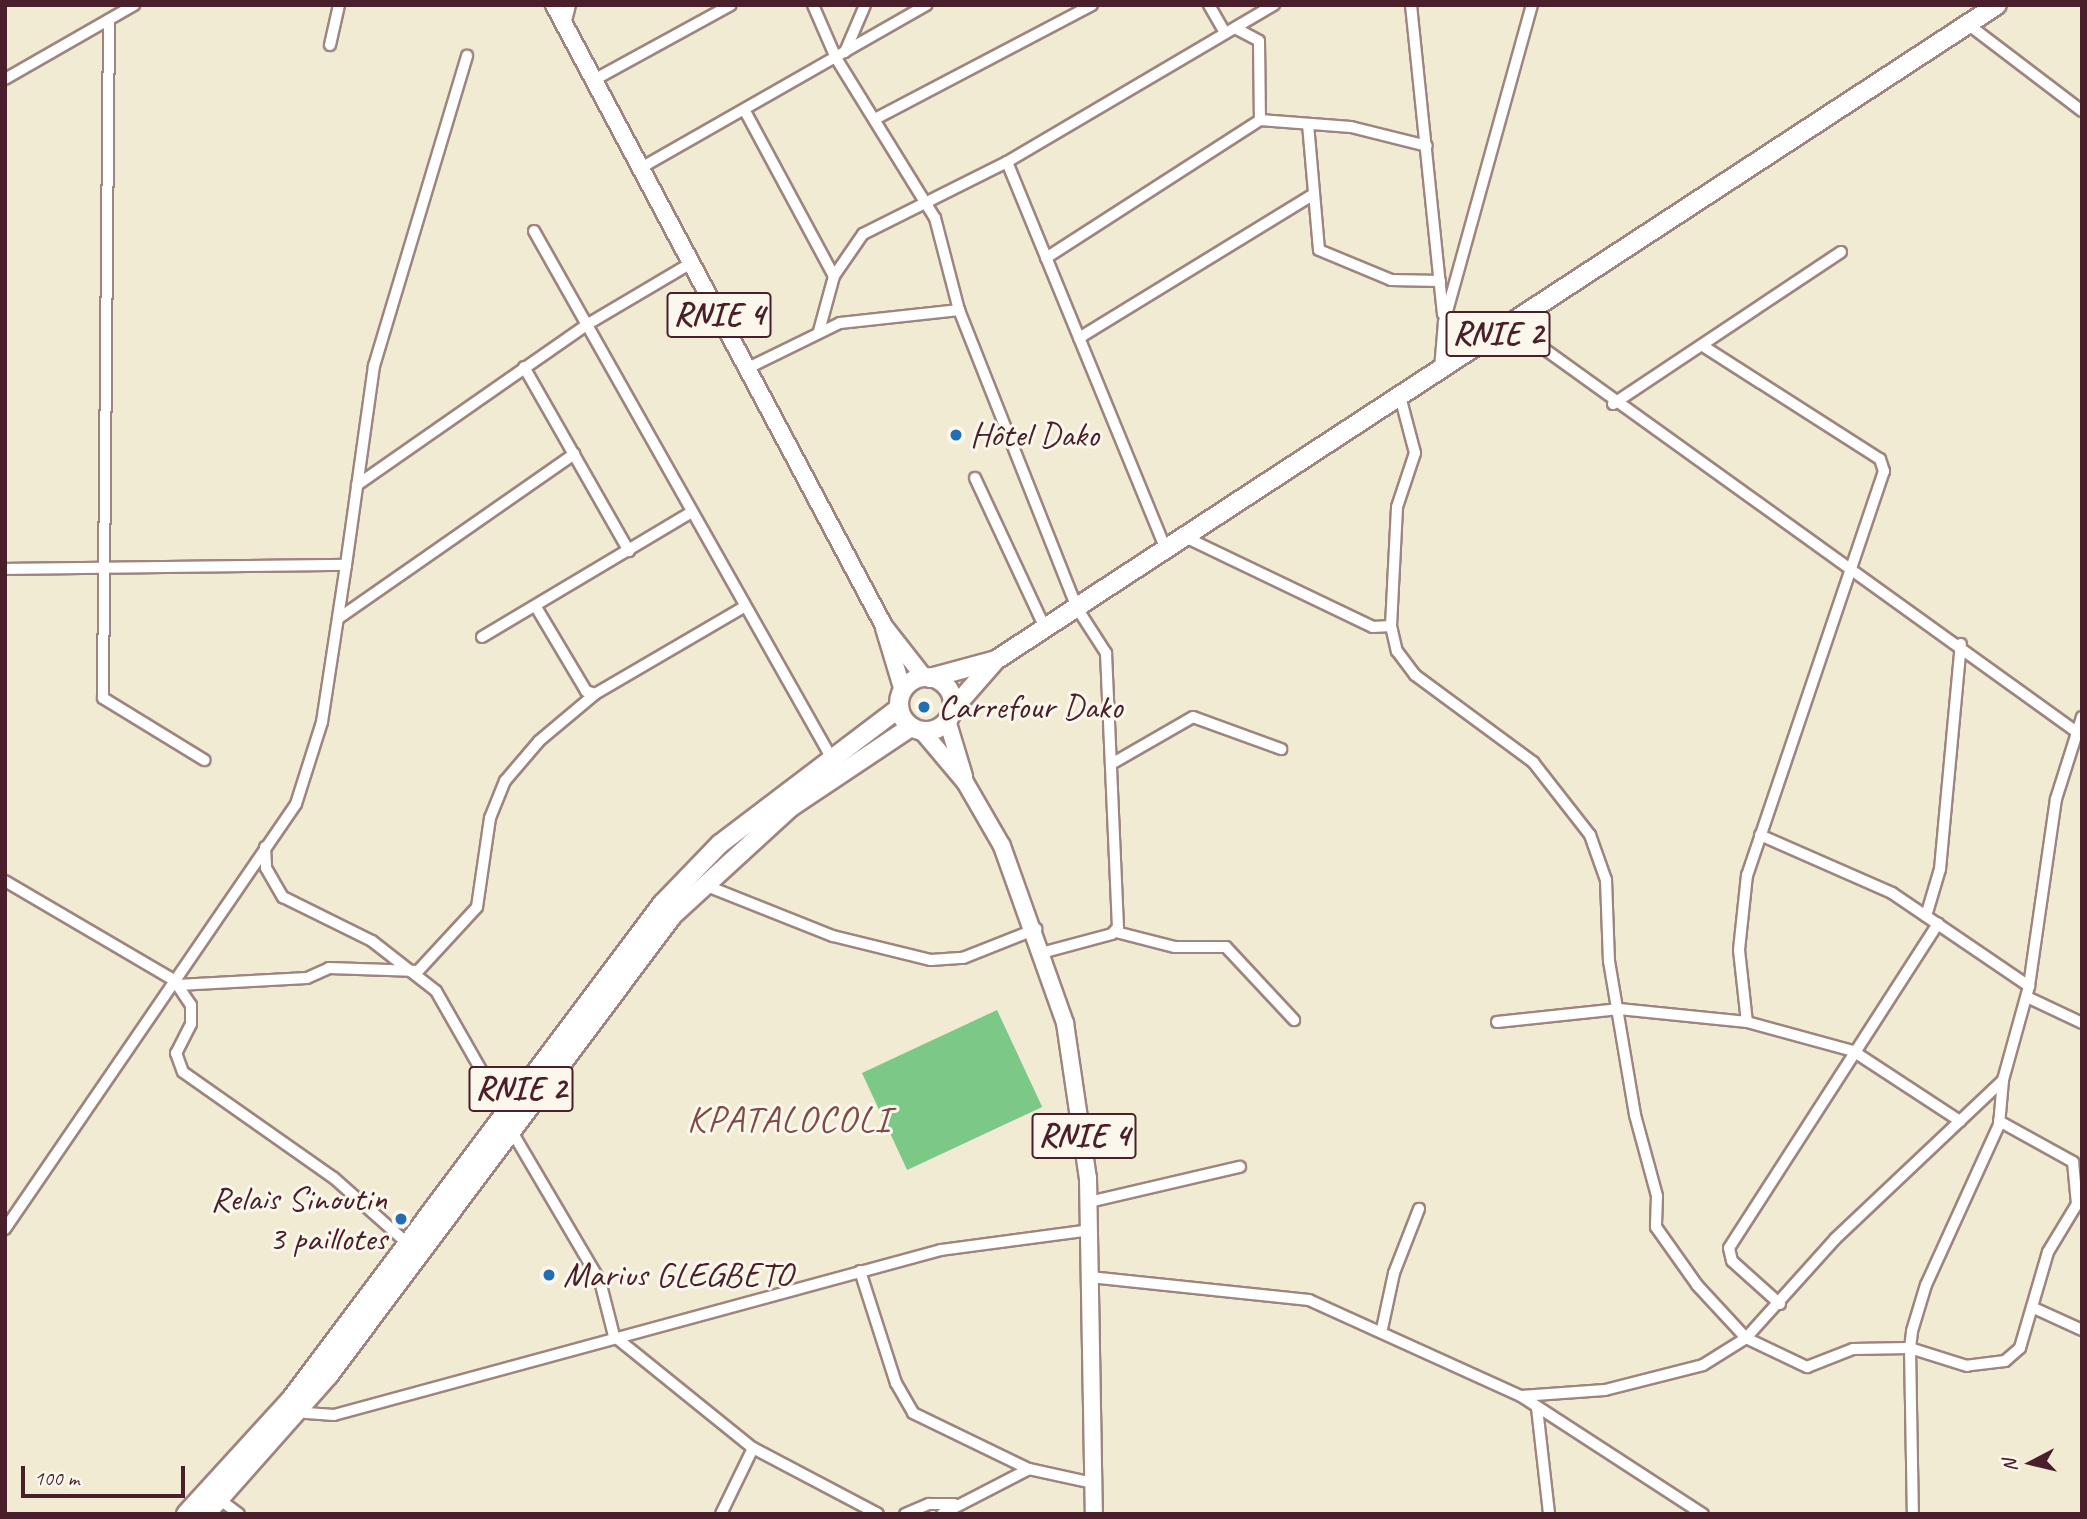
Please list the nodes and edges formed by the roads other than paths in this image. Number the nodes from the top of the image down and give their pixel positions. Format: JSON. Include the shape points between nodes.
{"nodes":[{"id":1,"x":135,"y":5,"type":"edge"},
{"id":2,"x":339,"y":5,"type":"edge"},
{"id":3,"x":554,"y":5,"type":"edge"},
{"id":4,"x":570,"y":5,"type":"edge"},
{"id":5,"x":732,"y":5,"type":"edge"},
{"id":6,"x":813,"y":5,"type":"edge"},
{"id":7,"x":865,"y":5,"type":"edge"},
{"id":8,"x":926,"y":5,"type":"edge"},
{"id":9,"x":1092,"y":5,"type":"edge"},
{"id":10,"x":1209,"y":5,"type":"edge"},
{"id":11,"x":1273,"y":5,"type":"edge"},
{"id":12,"x":1411,"y":5,"type":"edge"},
{"id":13,"x":1532,"y":5,"type":"edge"},
{"id":14,"x":1997,"y":5,"type":"edge"},
{"id":15,"x":109,"y":20,"type":"junction"},
{"id":16,"x":1969,"y":25,"type":"junction"},
{"id":17,"x":565,"y":26,"type":"junction"},
{"id":18,"x":1230,"y":30,"type":"junction"},
{"id":19,"x":330,"y":45,"type":"dead end"},
{"id":20,"x":840,"y":55,"type":"junction"},
{"id":21,"x":467,"y":56,"type":"dead end"},
{"id":22,"x":5,"y":79,"type":"edge"},
{"id":23,"x":592,"y":80,"type":"junction"},
{"id":24,"x":744,"y":111,"type":"junction"},
{"id":25,"x":2082,"y":111,"type":"edge"},
{"id":26,"x":875,"y":119,"type":"junction"},
{"id":27,"x":1261,"y":120,"type":"junction"},
{"id":28,"x":1308,"y":124,"type":"junction"},
{"id":29,"x":1427,"y":146,"type":"junction"},
{"id":30,"x":1007,"y":162,"type":"junction"},
{"id":31,"x":639,"y":169,"type":"junction"},
{"id":32,"x":1311,"y":196,"type":"junction"},
{"id":33,"x":924,"y":203,"type":"junction"},
{"id":34,"x":534,"y":231,"type":"dead end"},
{"id":35,"x":1841,"y":252,"type":"dead end"},
{"id":36,"x":1046,"y":258,"type":"junction"},
{"id":37,"x":691,"y":263,"type":"junction"},
{"id":38,"x":834,"y":276,"type":"junction"},
{"id":39,"x":1440,"y":281,"type":"junction"},
{"id":40,"x":959,"y":310,"type":"junction"},
{"id":41,"x":1444,"y":322,"type":"junction"},
{"id":42,"x":588,"y":324,"type":"junction"},
{"id":43,"x":1511,"y":325,"type":"junction"},
{"id":44,"x":819,"y":331,"type":"junction"},
{"id":45,"x":1079,"y":338,"type":"junction"},
{"id":46,"x":1703,"y":346,"type":"junction"},
{"id":47,"x":524,"y":367,"type":"junction"},
{"id":48,"x":748,"y":368,"type":"junction"},
{"id":49,"x":1440,"y":373,"type":"junction"},
{"id":50,"x":1401,"y":400,"type":"junction"},
{"id":51,"x":1613,"y":404,"type":"junction"},
{"id":52,"x":574,"y":454,"type":"junction"},
{"id":53,"x":975,"y":478,"type":"dead end"},
{"id":54,"x":357,"y":485,"type":"junction"},
{"id":55,"x":690,"y":513,"type":"junction"},
{"id":56,"x":1185,"y":537,"type":"junction"},
{"id":57,"x":1166,"y":550,"type":"junction"},
{"id":58,"x":629,"y":551,"type":"junction"},
{"id":59,"x":346,"y":565,"type":"junction"},
{"id":60,"x":105,"y":567,"type":"junction"},
{"id":61,"x":5,"y":569,"type":"edge"},
{"id":62,"x":1848,"y":573,"type":"junction"},
{"id":63,"x":536,"y":607,"type":"junction"},
{"id":64,"x":744,"y":607,"type":"junction"},
{"id":65,"x":1077,"y":608,"type":"junction"},
{"id":66,"x":338,"y":618,"type":"junction"},
{"id":67,"x":884,"y":626,"type":"junction"},
{"id":68,"x":1391,"y":626,"type":"junction"},
{"id":69,"x":1045,"y":628,"type":"junction"},
{"id":70,"x":482,"y":637,"type":"dead end"},
{"id":71,"x":1961,"y":644,"type":"junction"},
{"id":72,"x":996,"y":660,"type":"junction"},
{"id":73,"x":927,"y":677,"type":"junction"},
{"id":74,"x":594,"y":694,"type":"junction"},
{"id":75,"x":901,"y":700,"type":"junction"},
{"id":76,"x":950,"y":715,"type":"junction"},
{"id":77,"x":2082,"y":717,"type":"edge"},
{"id":78,"x":917,"y":729,"type":"junction"},
{"id":79,"x":2079,"y":733,"type":"edge"},
{"id":80,"x":1281,"y":749,"type":"dead end"},
{"id":81,"x":831,"y":757,"type":"junction"},
{"id":82,"x":204,"y":760,"type":"dead end"},
{"id":83,"x":1113,"y":764,"type":"junction"},
{"id":84,"x":965,"y":782,"type":"junction"},
{"id":85,"x":1760,"y":835,"type":"junction"},
{"id":86,"x":265,"y":847,"type":"junction"},
{"id":87,"x":5,"y":881,"type":"edge"},
{"id":88,"x":701,"y":884,"type":"junction"},
{"id":89,"x":1926,"y":916,"type":"junction"},
{"id":90,"x":1938,"y":925,"type":"junction"},
{"id":91,"x":1037,"y":929,"type":"junction"},
{"id":92,"x":1116,"y":932,"type":"junction"},
{"id":93,"x":1045,"y":953,"type":"junction"},
{"id":94,"x":418,"y":971,"type":"junction"},
{"id":95,"x":176,"y":983,"type":"junction"},
{"id":96,"x":2028,"y":992,"type":"junction"},
{"id":97,"x":1619,"y":1009,"type":"junction"},
{"id":98,"x":1294,"y":1020,"type":"dead end"},
{"id":99,"x":1497,"y":1022,"type":"dead end"},
{"id":100,"x":1747,"y":1022,"type":"junction"},
{"id":101,"x":2082,"y":1023,"type":"edge"},
{"id":102,"x":1853,"y":1051,"type":"junction"},
{"id":103,"x":2003,"y":1080,"type":"junction"},
{"id":104,"x":507,"y":1120,"type":"junction"},
{"id":105,"x":1960,"y":1121,"type":"junction"},
{"id":106,"x":1999,"y":1121,"type":"junction"},
{"id":107,"x":1240,"y":1167,"type":"dead end"},
{"id":108,"x":1089,"y":1202,"type":"junction"},
{"id":109,"x":1419,"y":1209,"type":"dead end"},
{"id":110,"x":5,"y":1229,"type":"edge"},
{"id":111,"x":1090,"y":1230,"type":"junction"},
{"id":112,"x":407,"y":1243,"type":"junction"},
{"id":113,"x":860,"y":1271,"type":"junction"},
{"id":114,"x":1090,"y":1277,"type":"junction"},
{"id":115,"x":1780,"y":1304,"type":"junction"},
{"id":116,"x":2036,"y":1309,"type":"junction"},
{"id":117,"x":1382,"y":1329,"type":"junction"},
{"id":118,"x":2082,"y":1330,"type":"edge"},
{"id":119,"x":614,"y":1336,"type":"junction"},
{"id":120,"x":1746,"y":1338,"type":"junction"},
{"id":121,"x":1910,"y":1348,"type":"junction"},
{"id":122,"x":1521,"y":1396,"type":"junction"},
{"id":123,"x":1537,"y":1408,"type":"junction"},
{"id":124,"x":291,"y":1411,"type":"junction"},
{"id":125,"x":753,"y":1448,"type":"junction"},
{"id":126,"x":1029,"y":1469,"type":"junction"},
{"id":127,"x":1093,"y":1483,"type":"junction"},
{"id":128,"x":219,"y":1499,"type":"junction"},
{"id":129,"x":955,"y":1504,"type":"junction"},
{"id":130,"x":186,"y":1514,"type":"edge"},
{"id":131,"x":206,"y":1514,"type":"edge"},
{"id":132,"x":239,"y":1514,"type":"edge"},
{"id":133,"x":721,"y":1514,"type":"edge"},
{"id":134,"x":877,"y":1514,"type":"edge"},
{"id":135,"x":905,"y":1514,"type":"edge"},
{"id":136,"x":943,"y":1514,"type":"edge"},
{"id":137,"x":1094,"y":1514,"type":"edge"},
{"id":138,"x":1549,"y":1514,"type":"edge"},
{"id":139,"x":1703,"y":1514,"type":"edge"},
{"id":140,"x":1913,"y":1514,"type":"edge"}],
"edges":[{"from":1,"to":15,"type":"street"},
{"from":2,"to":19,"type":"street"},
{"from":3,"to":17,"type":"main road","number":"RNIE 4"},
{"from":4,"to":17,"type":"street"},
{"from":5,"to":23,"type":"street"},
{"from":6,"to":20,"type":"street"},
{"from":7,"to":20,"type":"street"},
{"from":8,"to":20,"type":"street"},
{"from":9,"to":26,"type":"street"},
{"from":10,"to":18,"type":"street"},
{"from":11,"to":18,"type":"street"},
{"from":12,"to":29,"type":"street"},
{"from":13,"to":41,"type":"street"},
{"from":14,"to":16,"type":"highway","number":"RNIE 2"},
{"from":15,"to":22,"type":"street"},
{"from":15,"to":60,"type":"street"},
{"from":16,"to":25,"type":"street"},
{"from":16,"to":43,"type":"highway","number":"RNIE 2"},
{"from":17,"to":23,"type":"main road","number":"RNIE 4"},
{"from":18,"to":27,"type":"street","via":[[1259,41]]},
{"from":18,"to":30,"type":"street"},
{"from":20,"to":24,"type":"street"},
{"from":20,"to":26,"type":"street"},
{"from":21,"to":54,"type":"street","via":[[374,366]]},
{"from":23,"to":31,"type":"main road","number":"RNIE 4"},
{"from":24,"to":31,"type":"street"},
{"from":24,"to":38,"type":"street"},
{"from":26,"to":33,"type":"street"},
{"from":27,"to":28,"type":"street"},
{"from":27,"to":36,"type":"street"},
{"from":28,"to":29,"type":"street","via":[[1389,133]]},
{"from":28,"to":32,"type":"street"},
{"from":29,"to":39,"type":"street"},
{"from":30,"to":33,"type":"street"},
{"from":30,"to":36,"type":"street"},
{"from":31,"to":37,"type":"main road","number":"RNIE 4"},
{"from":32,"to":39,"type":"street","via":[[1319,250],[1391,279]]},
{"from":32,"to":45,"type":"street"},
{"from":33,"to":38,"type":"street","via":[[863,234]]},
{"from":33,"to":40,"type":"street","via":[[942,237]]},
{"from":34,"to":42,"type":"street"},
{"from":35,"to":46,"type":"street"},
{"from":36,"to":45,"type":"street"},
{"from":37,"to":42,"type":"street"},
{"from":37,"to":48,"type":"main road","number":"RNIE 4"},
{"from":38,"to":44,"type":"street"},
{"from":39,"to":41,"type":"street"},
{"from":40,"to":44,"type":"street","via":[[854,320]]},
{"from":40,"to":65,"type":"street"},
{"from":41,"to":49,"type":"street"},
{"from":42,"to":47,"type":"street"},
{"from":42,"to":55,"type":"street"},
{"from":43,"to":49,"type":"highway","number":"RNIE 2"},
{"from":43,"to":51,"type":"street"},
{"from":44,"to":48,"type":"street"},
{"from":45,"to":57,"type":"street"},
{"from":46,"to":51,"type":"street"},
{"from":46,"to":62,"type":"street","via":[[1880,459],[1883,478]]},
{"from":47,"to":52,"type":"street"},
{"from":47,"to":54,"type":"street"},
{"from":48,"to":67,"type":"main road","number":"RNIE 4"},
{"from":49,"to":50,"type":"highway","number":"RNIE 2"},
{"from":50,"to":56,"type":"highway","number":"RNIE 2"},
{"from":50,"to":68,"type":"street","via":[[1415,453],[1397,507]]},
{"from":51,"to":62,"type":"street"},
{"from":52,"to":58,"type":"street"},
{"from":52,"to":66,"type":"street"},
{"from":53,"to":69,"type":"street"},
{"from":54,"to":59,"type":"street"},
{"from":55,"to":58,"type":"street"},
{"from":55,"to":64,"type":"street"},
{"from":56,"to":57,"type":"highway","number":"RNIE 2"},
{"from":56,"to":68,"type":"street","via":[[1373,627]]},
{"from":57,"to":65,"type":"highway","number":"RNIE 2"},
{"from":58,"to":63,"type":"street"},
{"from":59,"to":60,"type":"street"},
{"from":59,"to":66,"type":"street"},
{"from":60,"to":61,"type":"street"},
{"from":60,"to":82,"type":"street","via":[[103,698]]},
{"from":62,"to":71,"type":"street"},
{"from":62,"to":85,"type":"street"},
{"from":63,"to":70,"type":"street"},
{"from":63,"to":74,"type":"street","via":[[586,691]]},
{"from":64,"to":74,"type":"street"},
{"from":64,"to":81,"type":"street"},
{"from":65,"to":69,"type":"highway","number":"RNIE 2"},
{"from":65,"to":83,"type":"street","via":[[1106,653]]},
{"from":66,"to":86,"type":"street","via":[[296,804]]},
{"from":67,"to":73,"type":"main road","number":"RNIE 4"},
{"from":67,"to":75,"type":"main road","number":"RNIE 4"},
{"from":68,"to":97,"type":"street","via":[[1397,651],[1415,675],[1533,762],[1590,835],[1606,880]]},
{"from":69,"to":72,"type":"highway","number":"RNIE 2"},
{"from":71,"to":79,"type":"street"},
{"from":71,"to":89,"type":"street","via":[[1940,869]]},
{"from":72,"to":73,"type":"highway"},
{"from":72,"to":76,"type":"highway"},
{"from":73,"to":75,"type":"highway"},
{"from":73,"to":76,"type":"highway","via":[[948,689]]},
{"from":74,"to":94,"type":"street","via":[[539,741],[505,781],[490,818],[477,907]]},
{"from":75,"to":78,"type":"highway"},
{"from":75,"to":81,"type":"highway","number":"RNIE 2"},
{"from":76,"to":78,"type":"highway"},
{"from":76,"to":84,"type":"main road","number":"RNIE 4"},
{"from":77,"to":79,"type":"street"},
{"from":78,"to":84,"type":"main road","number":"RNIE 4"},
{"from":78,"to":88,"type":"highway","number":"RNIE 2","via":[[791,807]]},
{"from":79,"to":96,"type":"street","via":[[2050,835]]},
{"from":80,"to":83,"type":"street","via":[[1193,717]]},
{"from":81,"to":104,"type":"highway","number":"RNIE 2","via":[[683,880]]},
{"from":83,"to":92,"type":"street"},
{"from":84,"to":91,"type":"main road","number":"RNIE 4","via":[[1002,846]]},
{"from":85,"to":89,"type":"street","via":[[1859,876]]},
{"from":85,"to":100,"type":"street","via":[[1740,917]]},
{"from":86,"to":94,"type":"street","via":[[267,868],[283,897]]},
{"from":86,"to":95,"type":"street"},
{"from":87,"to":95,"type":"street"},
{"from":88,"to":91,"type":"street","via":[[833,936],[923,959],[963,958]]},
{"from":88,"to":104,"type":"highway","number":"RNIE 2"},
{"from":89,"to":90,"type":"street"},
{"from":90,"to":96,"type":"street"},
{"from":90,"to":102,"type":"street"},
{"from":91,"to":93,"type":"main road","number":"RNIE 4"},
{"from":92,"to":93,"type":"street"},
{"from":92,"to":98,"type":"street","via":[[1175,947],[1226,947]]},
{"from":93,"to":108,"type":"main road","number":"RNIE 4","via":[[1075,1067]]},
{"from":94,"to":95,"type":"street","via":[[329,968],[307,978]]},
{"from":94,"to":104,"type":"street","via":[[451,1014]]},
{"from":95,"to":110,"type":"street"},
{"from":95,"to":112,"type":"street","via":[[191,1005],[191,1024],[176,1053],[183,1072],[334,1178]]},
{"from":96,"to":101,"type":"street"},
{"from":96,"to":103,"type":"street"},
{"from":97,"to":99,"type":"street"},
{"from":97,"to":100,"type":"street"},
{"from":97,"to":120,"type":"street","via":[[1635,1115],[1657,1196],[1656,1227]]},
{"from":100,"to":102,"type":"street"},
{"from":102,"to":105,"type":"street"},
{"from":102,"to":115,"type":"street","via":[[1728,1248],[1732,1261]]},
{"from":103,"to":105,"type":"street"},
{"from":103,"to":106,"type":"street"},
{"from":104,"to":112,"type":"highway","number":"RNIE 2"},
{"from":104,"to":119,"type":"street","via":[[600,1281]]},
{"from":104,"to":124,"type":"highway","number":"RNIE 2"},
{"from":105,"to":115,"type":"street","via":[[1835,1239]]},
{"from":106,"to":116,"type":"street","via":[[2075,1165],[2077,1203],[2048,1252]]},
{"from":106,"to":121,"type":"street","via":[[1926,1285]]},
{"from":107,"to":108,"type":"street"},
{"from":108,"to":111,"type":"main road","number":"RNIE 4"},
{"from":109,"to":117,"type":"street","via":[[1394,1273]]},
{"from":111,"to":113,"type":"street","via":[[941,1250]]},
{"from":111,"to":114,"type":"main road","number":"RNIE 4"},
{"from":112,"to":124,"type":"highway","number":"RNIE 2"},
{"from":113,"to":119,"type":"street"},
{"from":113,"to":126,"type":"street","via":[[895,1383],[913,1413]]},
{"from":114,"to":117,"type":"street","via":[[1309,1300]]},
{"from":114,"to":127,"type":"main road","number":"RNIE 4"},
{"from":115,"to":120,"type":"street"},
{"from":116,"to":118,"type":"street"},
{"from":116,"to":121,"type":"street","via":[[2020,1348],[2005,1361],[1967,1366]]},
{"from":117,"to":122,"type":"street"},
{"from":119,"to":124,"type":"street","via":[[334,1415]]},
{"from":119,"to":125,"type":"street"},
{"from":120,"to":121,"type":"street","via":[[1816,1368],[1853,1349]]},
{"from":120,"to":122,"type":"street","via":[[1684,1372],[1605,1390]]},
{"from":121,"to":140,"type":"street"},
{"from":122,"to":123,"type":"street"},
{"from":123,"to":138,"type":"street"},
{"from":123,"to":139,"type":"street"},
{"from":124,"to":128,"type":"highway","number":"RNIE 2"},
{"from":124,"to":130,"type":"highway","number":"RNIE 2"},
{"from":125,"to":133,"type":"street"},
{"from":125,"to":134,"type":"street"},
{"from":126,"to":127,"type":"street"},
{"from":126,"to":129,"type":"street"},
{"from":127,"to":137,"type":"main road","number":"RNIE 4"},
{"from":128,"to":131,"type":"highway","number":"RNIE 2"},
{"from":128,"to":132,"type":"street"},
{"from":129,"to":135,"type":"street","via":[[929,1504]]},
{"from":129,"to":136,"type":"street"}]}
